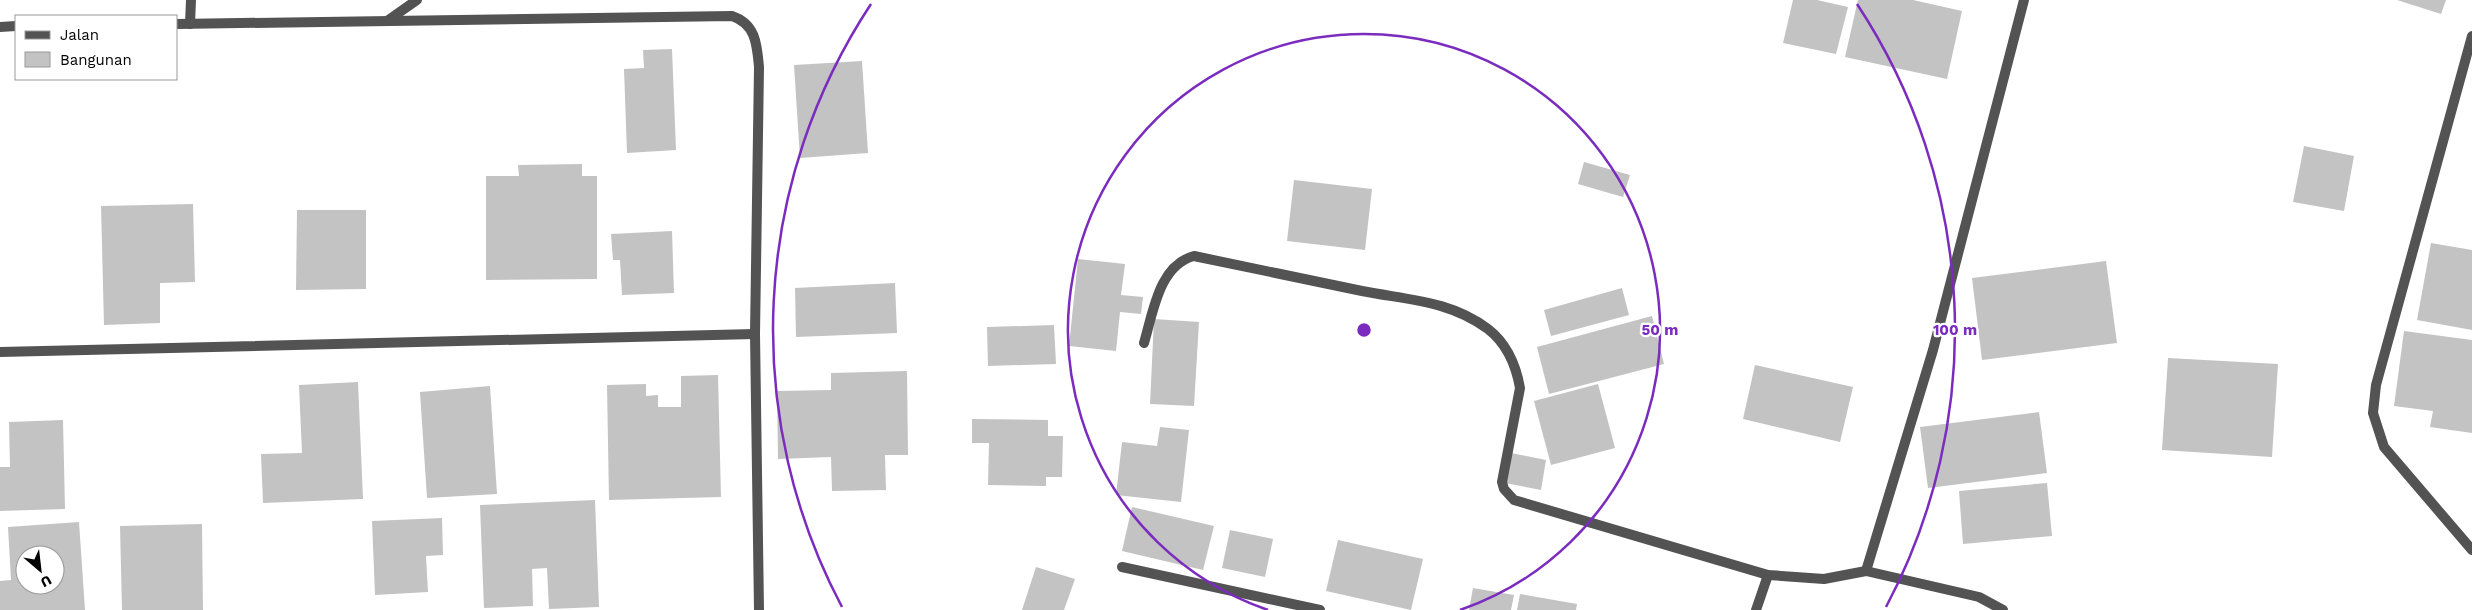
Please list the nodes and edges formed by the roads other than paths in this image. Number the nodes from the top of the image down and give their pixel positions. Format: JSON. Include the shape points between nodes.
{"nodes":[{"id":1,"x":191,"y":0,"type":"edge"},
{"id":2,"x":417,"y":0,"type":"edge"},
{"id":3,"x":2024,"y":0,"type":"edge"},
{"id":4,"x":386,"y":21,"type":"junction"},
{"id":5,"x":178,"y":24,"type":"edge"},
{"id":6,"x":190,"y":24,"type":"junction"},
{"id":7,"x":15,"y":26,"type":"edge"},
{"id":8,"x":0,"y":27,"type":"edge"},
{"id":9,"x":2472,"y":36,"type":"edge"},
{"id":10,"x":755,"y":334,"type":"junction"},
{"id":11,"x":1144,"y":343,"type":"dead end"},
{"id":12,"x":0,"y":352,"type":"edge"},
{"id":13,"x":2472,"y":550,"type":"edge"},
{"id":14,"x":1122,"y":567,"type":"dead end"},
{"id":15,"x":1866,"y":571,"type":"junction"},
{"id":16,"x":1768,"y":575,"type":"junction"},
{"id":17,"x":759,"y":610,"type":"edge"},
{"id":18,"x":1320,"y":610,"type":"edge"},
{"id":19,"x":1756,"y":610,"type":"edge"},
{"id":20,"x":2003,"y":610,"type":"edge"}],
"edges":[{"from":1,"to":6,"type":"street"},
{"from":2,"to":4,"type":"street"},
{"from":3,"to":15,"type":"street","via":[[1933,350]]},
{"from":4,"to":6,"type":"street"},
{"from":4,"to":10,"type":"street","via":[[732,16],[742,20],[756,38],[759,67]]},
{"from":5,"to":6,"type":"street"},
{"from":7,"to":8,"type":"street"},
{"from":9,"to":13,"type":"street","via":[[2376,385],[2373,413],[2384,447]]},
{"from":10,"to":12,"type":"street"},
{"from":10,"to":17,"type":"street"},
{"from":11,"to":16,"type":"street","via":[[1165,278],[1179,262],[1194,256],[1432,302],[1489,330],[1506,349],[1518,374],[1520,388],[1502,482],[1514,500]]},
{"from":14,"to":18,"type":"street"},
{"from":15,"to":16,"type":"street","via":[[1818,580]]},
{"from":15,"to":20,"type":"street","via":[[1979,597]]},
{"from":16,"to":19,"type":"street"}]}
